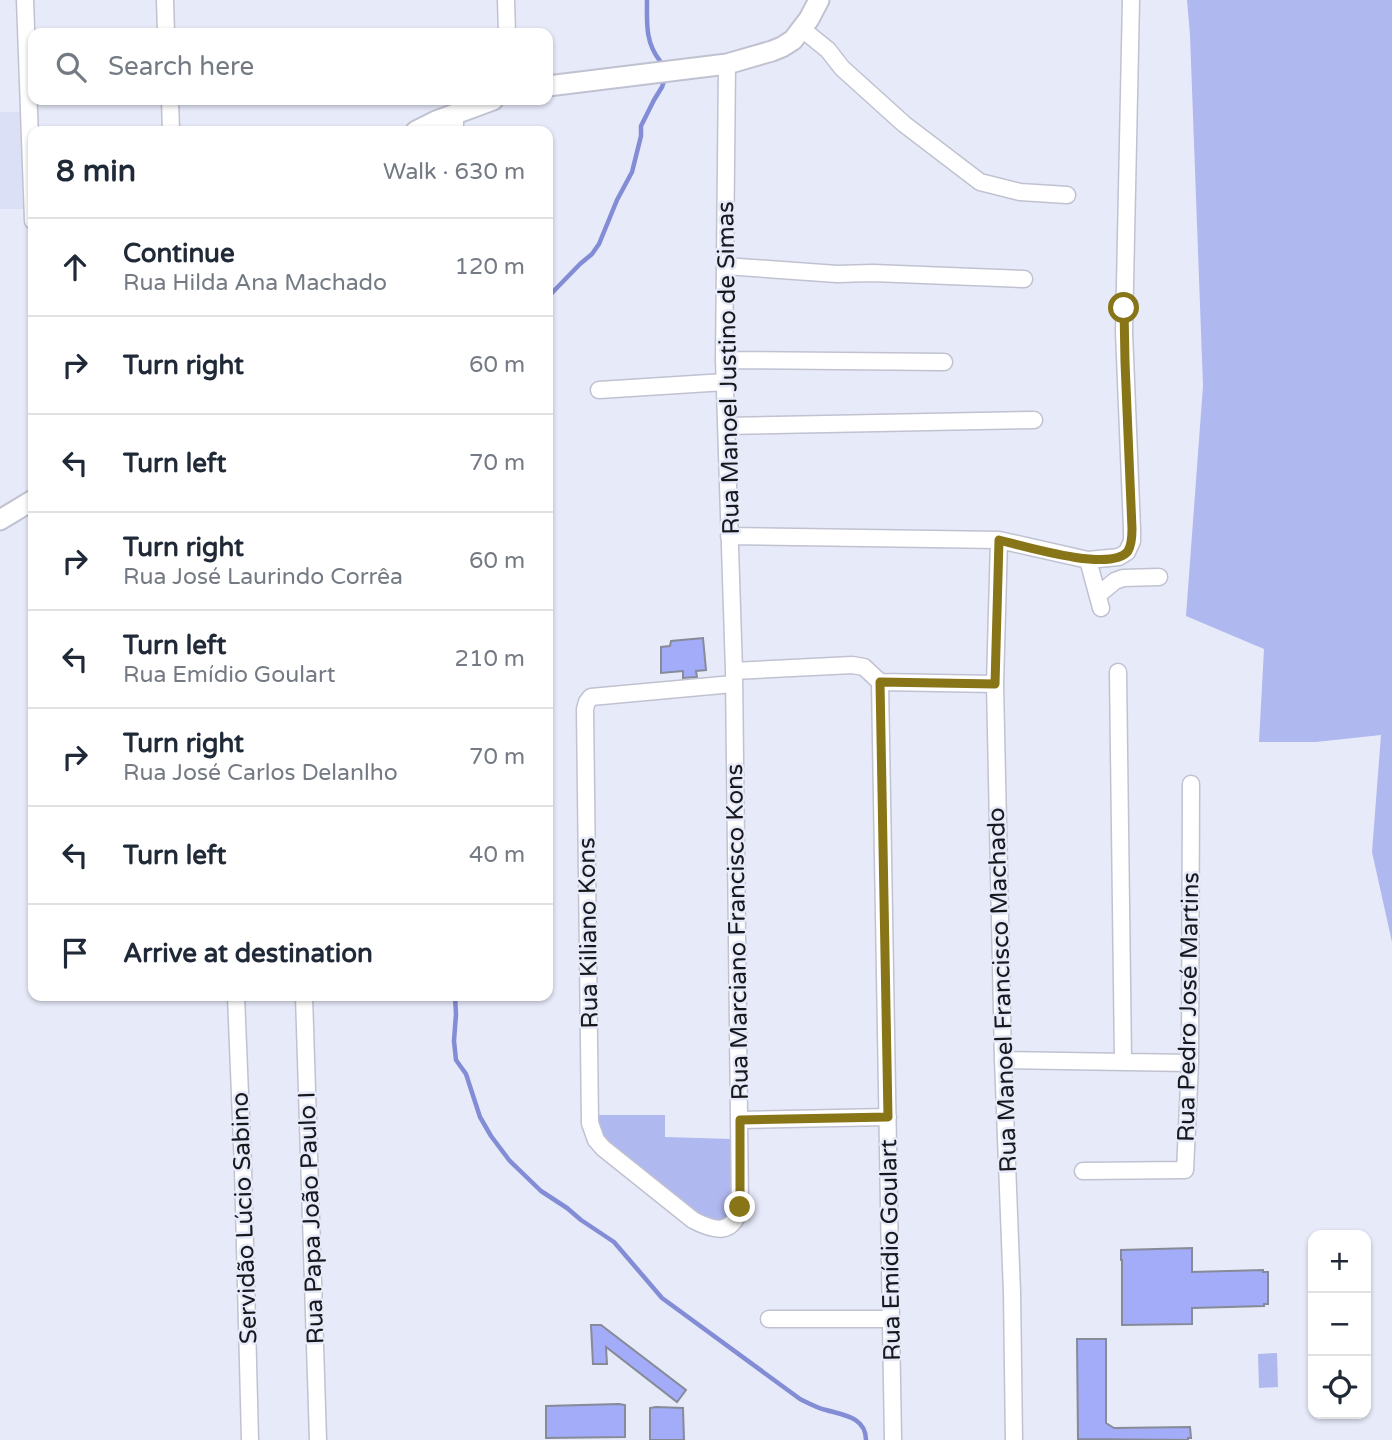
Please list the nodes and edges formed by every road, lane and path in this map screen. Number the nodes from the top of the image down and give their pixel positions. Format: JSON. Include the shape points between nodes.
{"nodes":[{"id":1,"x":25,"y":0,"type":"edge"},
{"id":2,"x":165,"y":0,"type":"edge"},
{"id":3,"x":506,"y":0,"type":"edge"},
{"id":4,"x":819,"y":0,"type":"edge"},
{"id":5,"x":1130,"y":0,"type":"edge"},
{"id":6,"x":166,"y":28,"type":"edge"},
{"id":7,"x":507,"y":28,"type":"edge"},
{"id":8,"x":802,"y":29,"type":"junction"},
{"id":9,"x":727,"y":64,"type":"junction"},
{"id":10,"x":28,"y":83,"type":"edge"},
{"id":11,"x":553,"y":85,"type":"edge"},
{"id":12,"x":29,"y":105,"type":"edge"},
{"id":13,"x":170,"y":105,"type":"edge"},
{"id":14,"x":484,"y":105,"type":"edge"},
{"id":15,"x":455,"y":122,"type":"edge"},
{"id":16,"x":30,"y":126,"type":"edge"},
{"id":17,"x":172,"y":126,"type":"edge"},
{"id":18,"x":426,"y":126,"type":"edge"},
{"id":19,"x":1068,"y":195,"type":"dead end"},
{"id":20,"x":725,"y":266,"type":"junction"},
{"id":21,"x":1024,"y":279,"type":"dead end"},
{"id":22,"x":724,"y":360,"type":"junction"},
{"id":23,"x":944,"y":362,"type":"dead end"},
{"id":24,"x":725,"y":382,"type":"junction"},
{"id":25,"x":599,"y":390,"type":"dead end"},
{"id":26,"x":1034,"y":420,"type":"dead end"},
{"id":27,"x":727,"y":426,"type":"junction"},
{"id":28,"x":28,"y":503,"type":"edge"},
{"id":29,"x":0,"y":520,"type":"edge"},
{"id":30,"x":729,"y":536,"type":"junction"},
{"id":31,"x":999,"y":540,"type":"junction"},
{"id":32,"x":1088,"y":560,"type":"junction"},
{"id":33,"x":1159,"y":577,"type":"dead end"},
{"id":34,"x":1118,"y":673,"type":"dead end"},
{"id":35,"x":734,"y":677,"type":"junction"},
{"id":36,"x":880,"y":682,"type":"junction"},
{"id":37,"x":995,"y":684,"type":"junction"},
{"id":38,"x":1191,"y":784,"type":"dead end"},
{"id":39,"x":236,"y":1001,"type":"edge"},
{"id":40,"x":304,"y":1001,"type":"edge"},
{"id":41,"x":1003,"y":1060,"type":"junction"},
{"id":42,"x":1123,"y":1061,"type":"junction"},
{"id":43,"x":1190,"y":1063,"type":"junction"},
{"id":44,"x":888,"y":1117,"type":"junction"},
{"id":45,"x":740,"y":1120,"type":"junction"},
{"id":46,"x":1083,"y":1171,"type":"dead end"},
{"id":47,"x":735,"y":1222,"type":"joint"},
{"id":48,"x":769,"y":1319,"type":"dead end"},
{"id":49,"x":891,"y":1320,"type":"junction"},
{"id":50,"x":250,"y":1440,"type":"edge"},
{"id":51,"x":318,"y":1440,"type":"edge"},
{"id":52,"x":893,"y":1440,"type":"edge"},
{"id":53,"x":1014,"y":1440,"type":"edge"}],
"edges":[{"from":1,"to":10,"type":"street"},
{"from":2,"to":6,"type":"street"},
{"from":3,"to":7,"type":"street"},
{"from":4,"to":8,"type":"main road"},
{"from":5,"to":32,"type":"street","via":[[1124,308],[1132,541],[1119,558]]},
{"from":8,"to":9,"type":"main road","via":[[782,47]]},
{"from":8,"to":19,"type":"street","via":[[904,124],[980,182],[1020,192]]},
{"from":9,"to":11,"type":"main road"},
{"from":9,"to":20,"type":"street","name":"Rua Manoel Justino de Simas"},
{"from":12,"to":16,"type":"street"},
{"from":13,"to":17,"type":"street"},
{"from":14,"to":15,"type":"main road"},
{"from":15,"to":18,"type":"main road","via":[[436,121]]},
{"from":20,"to":21,"type":"street"},
{"from":20,"to":22,"type":"street","name":"Rua Manoel Justino de Simas"},
{"from":22,"to":23,"type":"street"},
{"from":22,"to":24,"type":"street","name":"Rua Manoel Justino de Simas"},
{"from":24,"to":25,"type":"street"},
{"from":24,"to":27,"type":"street","name":"Rua Manoel Justino de Simas"},
{"from":26,"to":27,"type":"street"},
{"from":27,"to":30,"type":"street","name":"Rua Manoel Justino de Simas"},
{"from":28,"to":29,"type":"main road"},
{"from":30,"to":31,"type":"street"},
{"from":30,"to":35,"type":"street","name":"Rua Manoel Justino de Simas"},
{"from":31,"to":32,"type":"street"},
{"from":31,"to":37,"type":"street","name":"Rua Manoel Francisco Machado"},
{"from":32,"to":33,"type":"street","via":[[1099,601],[1115,581]]},
{"from":34,"to":42,"type":"street"},
{"from":35,"to":36,"type":"street","via":[[852,665],[863,667]]},
{"from":35,"to":45,"type":"street","name":"Rua Marciano Francisco Kons"},
{"from":35,"to":47,"type":"street","name":"Rua Kiliano Kons","via":[[591,697],[585,709],[592,1132],[603,1148],[693,1220],[721,1230]]},
{"from":36,"to":37,"type":"street"},
{"from":36,"to":44,"type":"street","name":"Rua Emídio Goulart"},
{"from":37,"to":41,"type":"street","name":"Rua Manoel Francisco Machado"},
{"from":38,"to":43,"type":"street","name":"Rua Pedro José Martins"},
{"from":39,"to":50,"type":"street","name":"Servidão Lúcio Sabino"},
{"from":40,"to":51,"type":"street","name":"Rua Papa João Paulo I"},
{"from":41,"to":42,"type":"street"},
{"from":41,"to":53,"type":"street","name":"Rua Manoel Francisco Machado"},
{"from":42,"to":43,"type":"street"},
{"from":43,"to":46,"type":"street","name":"Rua Pedro José Martins","via":[[1185,1170]]},
{"from":44,"to":45,"type":"street"},
{"from":44,"to":49,"type":"street","name":"Rua Emídio Goulart"},
{"from":45,"to":47,"type":"street","name":"Rua Marciano Francisco Kons","via":[[740,1207]]},
{"from":48,"to":49,"type":"street"},
{"from":49,"to":52,"type":"street","name":"Rua Emídio Goulart"}]}
